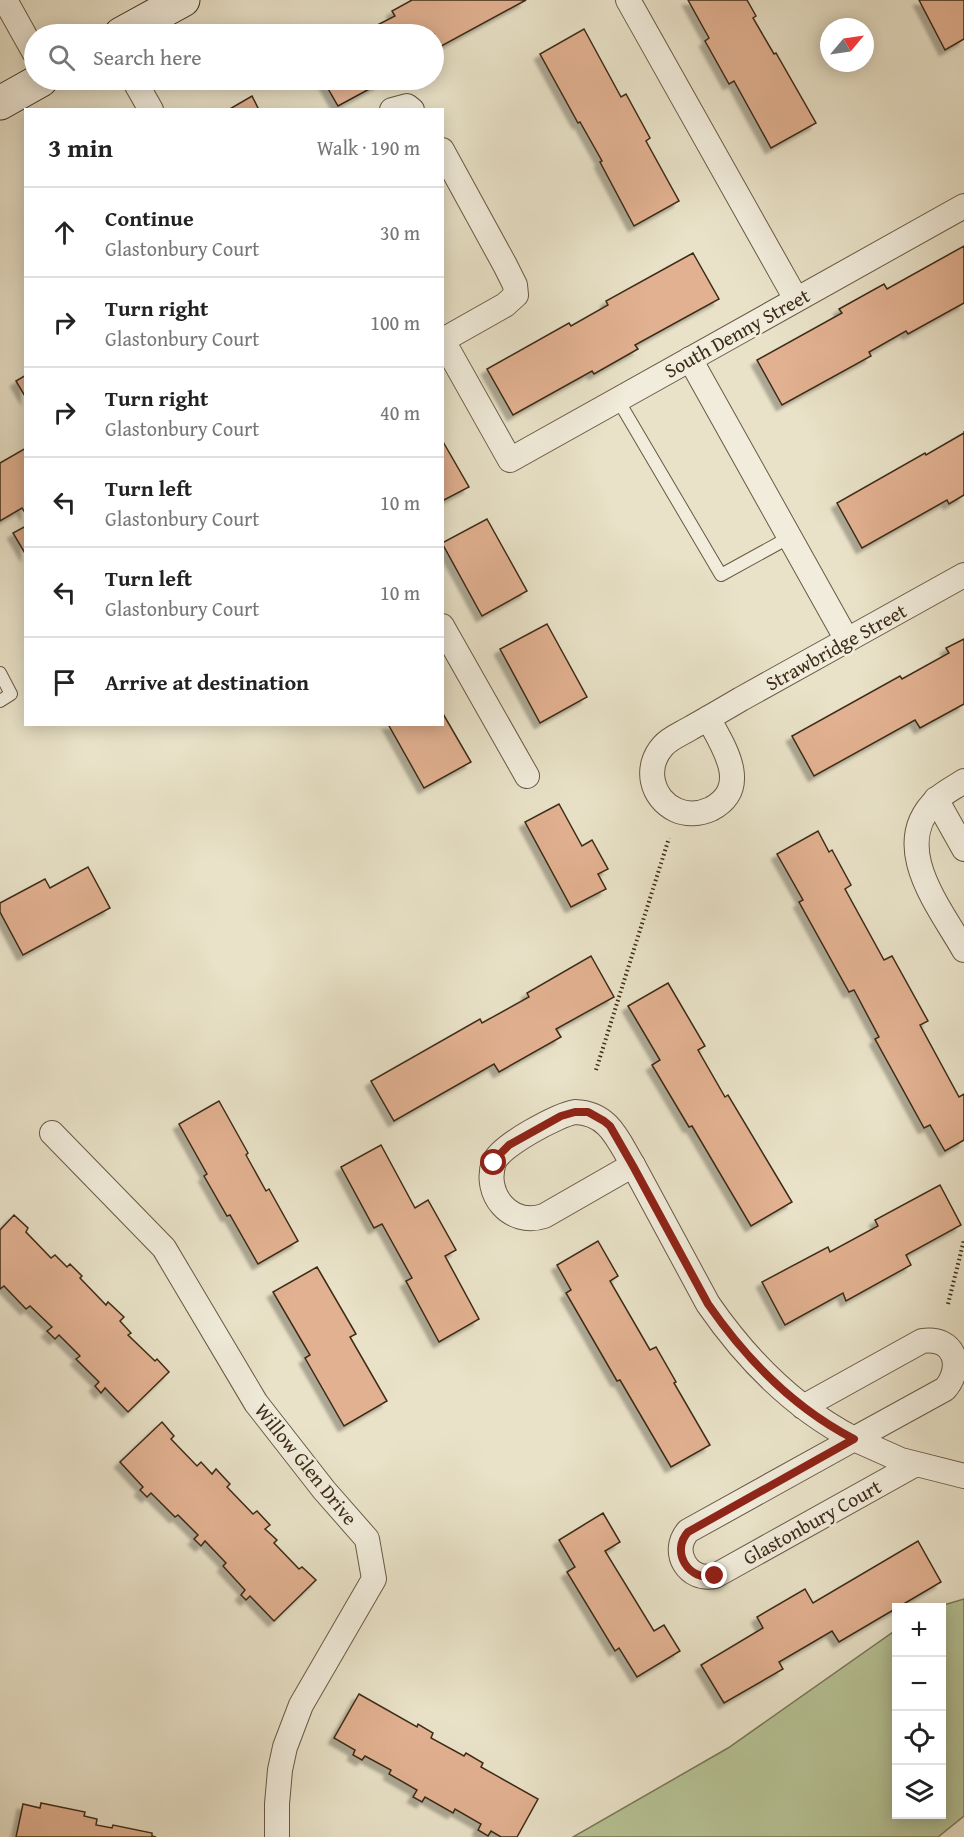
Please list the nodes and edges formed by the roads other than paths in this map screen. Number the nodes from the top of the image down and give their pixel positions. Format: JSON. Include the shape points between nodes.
{"nodes":[{"id":1,"x":5,"y":0,"type":"edge"},
{"id":2,"x":183,"y":0,"type":"edge"},
{"id":3,"x":628,"y":0,"type":"edge"},
{"id":4,"x":139,"y":24,"type":"edge"},
{"id":5,"x":24,"y":34,"type":"edge"},
{"id":6,"x":24,"y":90,"type":"edge"},
{"id":7,"x":139,"y":90,"type":"edge"},
{"id":8,"x":0,"y":103,"type":"edge"},
{"id":9,"x":149,"y":108,"type":"edge"},
{"id":10,"x":444,"y":154,"type":"edge"},
{"id":11,"x":964,"y":206,"type":"edge"},
{"id":12,"x":796,"y":299,"type":"junction"},
{"id":13,"x":444,"y":338,"type":"edge"},
{"id":14,"x":444,"y":341,"type":"edge"},
{"id":15,"x":690,"y":359,"type":"junction"},
{"id":16,"x":618,"y":400,"type":"junction"},
{"id":17,"x":790,"y":537,"type":"junction"},
{"id":18,"x":964,"y":575,"type":"edge"},
{"id":19,"x":444,"y":630,"type":"edge"},
{"id":20,"x":847,"y":640,"type":"junction"},
{"id":21,"x":0,"y":673,"type":"edge"},
{"id":22,"x":0,"y":701,"type":"edge"},
{"id":23,"x":708,"y":718,"type":"dead end"},
{"id":24,"x":527,"y":776,"type":"dead end"},
{"id":25,"x":964,"y":781,"type":"edge"},
{"id":26,"x":936,"y":799,"type":"junction"},
{"id":27,"x":964,"y":849,"type":"edge"},
{"id":28,"x":964,"y":950,"type":"edge"},
{"id":29,"x":52,"y":1133,"type":"dead end"},
{"id":30,"x":633,"y":1166,"type":"junction"},
{"id":31,"x":802,"y":1407,"type":"junction"},
{"id":32,"x":854,"y":1439,"type":"junction"},
{"id":33,"x":916,"y":1464,"type":"junction"},
{"id":34,"x":964,"y":1476,"type":"edge"},
{"id":35,"x":278,"y":1837,"type":"edge"}],
"edges":[{"from":1,"to":5,"type":"street"},
{"from":2,"to":4,"type":"main road"},
{"from":3,"to":12,"type":"street"},
{"from":6,"to":8,"type":"main road"},
{"from":7,"to":9,"type":"street"},
{"from":10,"to":13,"type":"street","via":[[505,265],[516,295]]},
{"from":11,"to":12,"type":"street","name":"South Denny Street"},
{"from":12,"to":15,"type":"street","name":"South Denny Street"},
{"from":14,"to":16,"type":"street","name":"South Denny Street","via":[[510,460]]},
{"from":15,"to":16,"type":"street","name":"South Denny Street"},
{"from":15,"to":17,"type":"street"},
{"from":16,"to":17,"type":"lane","via":[[721,575]]},
{"from":17,"to":20,"type":"street"},
{"from":18,"to":20,"type":"street","name":"Strawbridge Street"},
{"from":19,"to":24,"type":"street"},
{"from":20,"to":23,"type":"street","name":"Strawbridge Street"},
{"from":21,"to":22,"type":"lane","via":[[11,694]]},
{"from":25,"to":26,"type":"street"},
{"from":26,"to":27,"type":"street"},
{"from":26,"to":28,"type":"street","via":[[920,823],[917,858],[922,876]]},
{"from":29,"to":35,"type":"street","name":"Willow Glen Drive","via":[[164,1248],[256,1403],[367,1539],[374,1579],[301,1705],[285,1748],[279,1781]]},
{"from":30,"to":30,"type":"street","name":"Glastonbury Court","via":[[610,1126],[588,1112],[575,1112],[509,1145],[494,1163],[492,1186],[498,1202],[507,1210],[521,1217],[536,1218]]},
{"from":30,"to":31,"type":"street","name":"Glastonbury Court","via":[[719,1320],[756,1365]]},
{"from":31,"to":32,"type":"street","name":"Glastonbury Court"},
{"from":31,"to":32,"type":"street","name":"Glastonbury Court","via":[[922,1341],[948,1345],[957,1370],[945,1389]]},
{"from":32,"to":33,"type":"street","name":"Glastonbury Court"},
{"from":32,"to":33,"type":"street","name":"Glastonbury Court","via":[[688,1532],[682,1541],[682,1561],[698,1576],[719,1574]]},
{"from":33,"to":34,"type":"street","name":"Glastonbury Court"}]}
